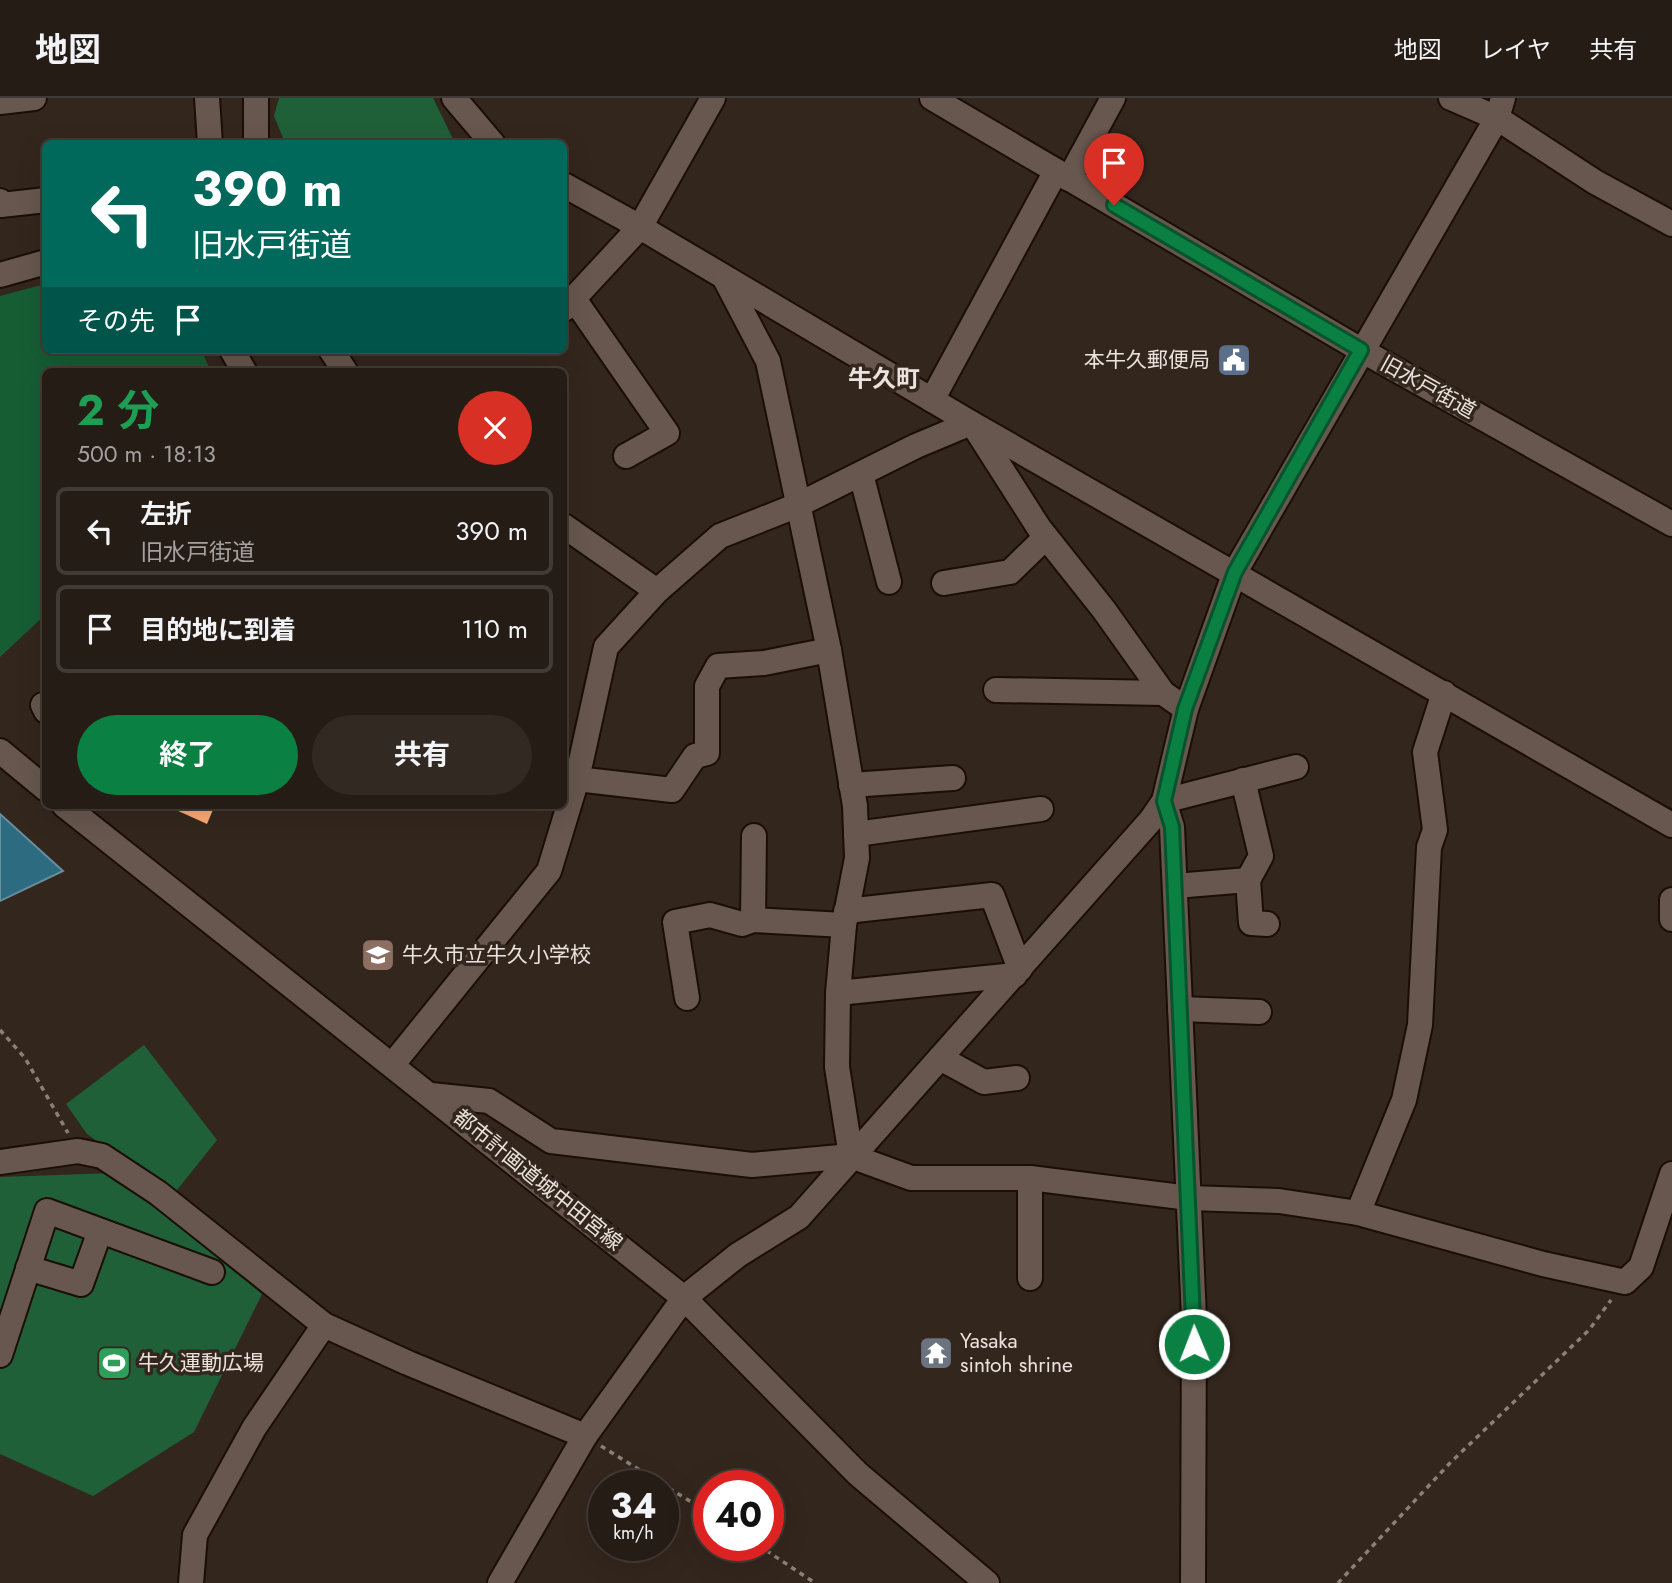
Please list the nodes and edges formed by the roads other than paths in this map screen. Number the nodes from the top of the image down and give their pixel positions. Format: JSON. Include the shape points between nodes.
{"nodes":[{"id":1,"x":34,"y":98,"type":"edge"},
{"id":2,"x":206,"y":98,"type":"edge"},
{"id":3,"x":256,"y":98,"type":"edge"},
{"id":4,"x":454,"y":98,"type":"edge"},
{"id":5,"x":713,"y":98,"type":"edge"},
{"id":6,"x":932,"y":98,"type":"edge"},
{"id":7,"x":1113,"y":98,"type":"edge"},
{"id":8,"x":1451,"y":98,"type":"edge"},
{"id":9,"x":0,"y":102,"type":"edge"},
{"id":10,"x":1500,"y":108,"type":"edge"},
{"id":11,"x":211,"y":140,"type":"edge"},
{"id":12,"x":256,"y":140,"type":"edge"},
{"id":13,"x":486,"y":140,"type":"edge"},
{"id":14,"x":1063,"y":175,"type":"junction"},
{"id":15,"x":567,"y":187,"type":"edge"},
{"id":16,"x":42,"y":200,"type":"edge"},
{"id":17,"x":0,"y":201,"type":"edge"},
{"id":18,"x":1672,"y":224,"type":"edge"},
{"id":19,"x":640,"y":228,"type":"junction"},
{"id":20,"x":42,"y":263,"type":"edge"},
{"id":21,"x":0,"y":275,"type":"edge"},
{"id":22,"x":725,"y":278,"type":"junction"},
{"id":23,"x":569,"y":305,"type":"edge"},
{"id":24,"x":1361,"y":350,"type":"junction"},
{"id":25,"x":932,"y":400,"type":"junction"},
{"id":26,"x":971,"y":423,"type":"junction"},
{"id":27,"x":626,"y":456,"type":"dead end"},
{"id":28,"x":861,"y":474,"type":"junction"},
{"id":29,"x":798,"y":505,"type":"junction"},
{"id":30,"x":1672,"y":524,"type":"edge"},
{"id":31,"x":567,"y":528,"type":"edge"},
{"id":32,"x":1046,"y":537,"type":"junction"},
{"id":33,"x":1235,"y":572,"type":"junction"},
{"id":34,"x":889,"y":582,"type":"dead end"},
{"id":35,"x":944,"y":583,"type":"dead end"},
{"id":36,"x":657,"y":591,"type":"junction"},
{"id":37,"x":829,"y":650,"type":"junction"},
{"id":38,"x":996,"y":690,"type":"dead end"},
{"id":39,"x":1163,"y":692,"type":"junction"},
{"id":40,"x":1444,"y":692,"type":"junction"},
{"id":41,"x":1185,"y":709,"type":"junction"},
{"id":42,"x":0,"y":751,"type":"edge"},
{"id":43,"x":1296,"y":767,"type":"dead end"},
{"id":44,"x":953,"y":778,"type":"dead end"},
{"id":45,"x":577,"y":779,"type":"junction"},
{"id":46,"x":1243,"y":780,"type":"junction"},
{"id":47,"x":851,"y":785,"type":"junction"},
{"id":48,"x":42,"y":786,"type":"edge"},
{"id":49,"x":1164,"y":801,"type":"junction"},
{"id":50,"x":69,"y":809,"type":"edge"},
{"id":51,"x":94,"y":809,"type":"edge"},
{"id":52,"x":1041,"y":809,"type":"dead end"},
{"id":53,"x":1665,"y":821,"type":"edge"},
{"id":54,"x":856,"y":834,"type":"junction"},
{"id":55,"x":754,"y":836,"type":"dead end"},
{"id":56,"x":112,"y":845,"type":"junction"},
{"id":57,"x":1672,"y":845,"type":"edge"},
{"id":58,"x":1248,"y":880,"type":"junction"},
{"id":59,"x":1175,"y":886,"type":"junction"},
{"id":60,"x":1672,"y":900,"type":"edge"},
{"id":61,"x":845,"y":918,"type":"junction"},
{"id":62,"x":1672,"y":919,"type":"edge"},
{"id":63,"x":753,"y":920,"type":"junction"},
{"id":64,"x":1267,"y":924,"type":"dead end"},
{"id":65,"x":1017,"y":972,"type":"junction"},
{"id":66,"x":838,"y":993,"type":"junction"},
{"id":67,"x":687,"y":998,"type":"dead end"},
{"id":68,"x":1180,"y":1009,"type":"junction"},
{"id":69,"x":1259,"y":1012,"type":"dead end"},
{"id":70,"x":940,"y":1058,"type":"junction"},
{"id":71,"x":393,"y":1065,"type":"junction"},
{"id":72,"x":1017,"y":1078,"type":"dead end"},
{"id":73,"x":432,"y":1095,"type":"junction"},
{"id":74,"x":850,"y":1156,"type":"junction"},
{"id":75,"x":0,"y":1162,"type":"edge"},
{"id":76,"x":1672,"y":1174,"type":"edge"},
{"id":77,"x":1030,"y":1178,"type":"junction"},
{"id":78,"x":1189,"y":1198,"type":"junction"},
{"id":79,"x":1358,"y":1213,"type":"junction"},
{"id":80,"x":100,"y":1231,"type":"junction"},
{"id":81,"x":29,"y":1269,"type":"junction"},
{"id":82,"x":212,"y":1272,"type":"dead end"},
{"id":83,"x":1030,"y":1278,"type":"dead end"},
{"id":84,"x":684,"y":1298,"type":"junction"},
{"id":85,"x":324,"y":1325,"type":"junction"},
{"id":86,"x":0,"y":1355,"type":"edge"},
{"id":87,"x":585,"y":1436,"type":"junction"},
{"id":88,"x":191,"y":1583,"type":"edge"},
{"id":89,"x":500,"y":1583,"type":"edge"},
{"id":90,"x":987,"y":1583,"type":"edge"},
{"id":91,"x":1193,"y":1583,"type":"edge"}],
"edges":[{"from":1,"to":9,"type":"street"},
{"from":2,"to":11,"type":"street"},
{"from":3,"to":12,"type":"street"},
{"from":4,"to":13,"type":"street"},
{"from":5,"to":19,"type":"street"},
{"from":6,"to":14,"type":"street","name":"旧水戸街道"},
{"from":7,"to":14,"type":"street"},
{"from":8,"to":10,"type":"street"},
{"from":10,"to":18,"type":"street","via":[[1595,182]]},
{"from":10,"to":24,"type":"street"},
{"from":14,"to":24,"type":"street","name":"旧水戸街道"},
{"from":14,"to":25,"type":"street"},
{"from":15,"to":19,"type":"street"},
{"from":16,"to":17,"type":"street","via":[[1,205]]},
{"from":19,"to":22,"type":"street"},
{"from":19,"to":23,"type":"street"},
{"from":20,"to":21,"type":"street"},
{"from":22,"to":25,"type":"street"},
{"from":22,"to":29,"type":"street","via":[[768,361]]},
{"from":23,"to":27,"type":"street","via":[[667,433]]},
{"from":24,"to":30,"type":"street","name":"旧水戸街道"},
{"from":24,"to":33,"type":"street"},
{"from":25,"to":26,"type":"street"},
{"from":26,"to":28,"type":"street"},
{"from":26,"to":32,"type":"street"},
{"from":26,"to":33,"type":"street"},
{"from":28,"to":29,"type":"street"},
{"from":28,"to":34,"type":"street"},
{"from":29,"to":36,"type":"street","via":[[720,536]]},
{"from":29,"to":37,"type":"street"},
{"from":31,"to":36,"type":"street"},
{"from":32,"to":35,"type":"street","via":[[1010,572]]},
{"from":32,"to":39,"type":"street"},
{"from":33,"to":40,"type":"street"},
{"from":33,"to":41,"type":"street"},
{"from":36,"to":45,"type":"street","via":[[606,647]]},
{"from":37,"to":45,"type":"street","via":[[764,663],[718,666],[707,686],[708,753],[695,756],[672,790]]},
{"from":37,"to":47,"type":"street"},
{"from":38,"to":39,"type":"street"},
{"from":39,"to":41,"type":"street"},
{"from":40,"to":53,"type":"street"},
{"from":40,"to":79,"type":"street","via":[[1425,752],[1435,830],[1429,847],[1420,1026],[1404,1100]]},
{"from":41,"to":49,"type":"street"},
{"from":42,"to":48,"type":"street"},
{"from":43,"to":46,"type":"street"},
{"from":44,"to":47,"type":"street"},
{"from":45,"to":71,"type":"street","via":[[549,871]]},
{"from":46,"to":49,"type":"street"},
{"from":46,"to":58,"type":"street","via":[[1261,856]]},
{"from":47,"to":54,"type":"street"},
{"from":49,"to":59,"type":"street","via":[[1172,827]]},
{"from":49,"to":65,"type":"street"},
{"from":50,"to":56,"type":"street","name":"都市計画道城中田宮線"},
{"from":51,"to":56,"type":"street"},
{"from":52,"to":54,"type":"street"},
{"from":53,"to":57,"type":"street"},
{"from":54,"to":61,"type":"street","via":[[857,858]]},
{"from":55,"to":63,"type":"street"},
{"from":56,"to":71,"type":"street","name":"都市計画道城中田宮線"},
{"from":58,"to":59,"type":"street"},
{"from":58,"to":64,"type":"street","via":[[1251,923]]},
{"from":59,"to":68,"type":"street"},
{"from":60,"to":62,"type":"street"},
{"from":61,"to":63,"type":"street"},
{"from":61,"to":65,"type":"street","via":[[992,895]]},
{"from":61,"to":66,"type":"street"},
{"from":63,"to":67,"type":"street","via":[[742,924],[710,915],[676,922]]},
{"from":65,"to":66,"type":"street"},
{"from":65,"to":70,"type":"street"},
{"from":66,"to":74,"type":"street","via":[[837,1067]]},
{"from":68,"to":69,"type":"street"},
{"from":68,"to":78,"type":"street"},
{"from":70,"to":72,"type":"street","via":[[984,1082]]},
{"from":70,"to":74,"type":"street"},
{"from":71,"to":73,"type":"street","name":"都市計画道城中田宮線"},
{"from":73,"to":74,"type":"street","via":[[489,1101],[551,1141],[752,1165]]},
{"from":73,"to":84,"type":"street","name":"都市計画道城中田宮線"},
{"from":74,"to":77,"type":"street","via":[[911,1178]]},
{"from":74,"to":84,"type":"street","via":[[799,1217],[738,1255]]},
{"from":75,"to":85,"type":"street","via":[[78,1151],[102,1156],[158,1193]]},
{"from":76,"to":79,"type":"street","via":[[1641,1268],[1625,1282]]},
{"from":77,"to":78,"type":"street"},
{"from":77,"to":83,"type":"street"},
{"from":78,"to":79,"type":"street","via":[[1279,1201]]},
{"from":78,"to":91,"type":"street"},
{"from":80,"to":81,"type":"street","via":[[81,1284]]},
{"from":80,"to":81,"type":"street","via":[[47,1211]]},
{"from":80,"to":82,"type":"street"},
{"from":81,"to":86,"type":"street"},
{"from":84,"to":87,"type":"street"},
{"from":84,"to":90,"type":"street","name":"都市計画道城中田宮線","via":[[858,1475]]},
{"from":85,"to":87,"type":"street"},
{"from":85,"to":88,"type":"street","via":[[254,1428],[195,1535]]},
{"from":87,"to":89,"type":"street"}]}
